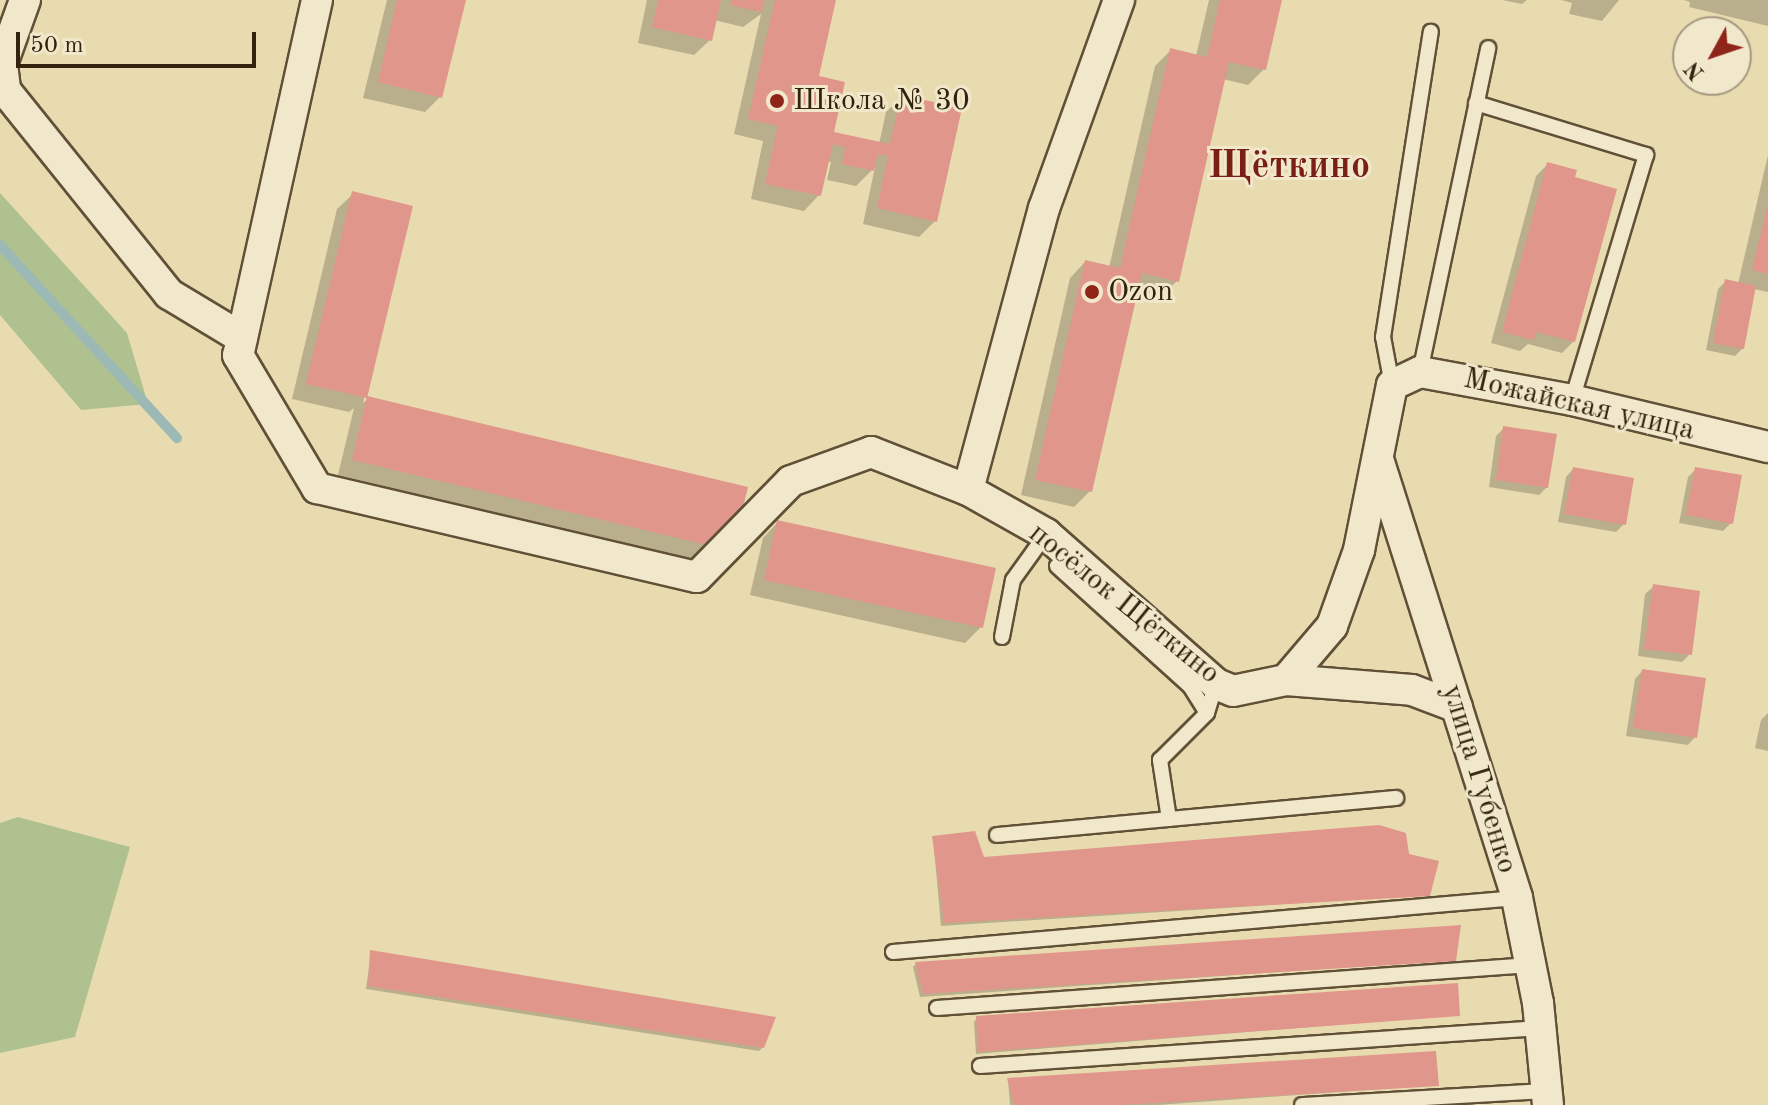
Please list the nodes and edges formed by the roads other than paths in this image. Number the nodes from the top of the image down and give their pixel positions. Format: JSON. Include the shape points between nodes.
{"nodes":[{"id":1,"x":25,"y":0,"type":"edge"},
{"id":2,"x":317,"y":0,"type":"edge"},
{"id":3,"x":1119,"y":0,"type":"edge"},
{"id":4,"x":1431,"y":32,"type":"dead end"},
{"id":5,"x":1488,"y":48,"type":"dead end"},
{"id":6,"x":1476,"y":103,"type":"junction"},
{"id":7,"x":242,"y":338,"type":"junction"},
{"id":8,"x":1420,"y":372,"type":"junction"},
{"id":9,"x":1392,"y":385,"type":"junction"},
{"id":10,"x":1572,"y":400,"type":"junction"},
{"id":11,"x":1768,"y":447,"type":"edge"},
{"id":12,"x":1378,"y":459,"type":"junction"},
{"id":13,"x":968,"y":490,"type":"junction"},
{"id":14,"x":1046,"y":534,"type":"junction"},
{"id":15,"x":1057,"y":566,"type":"dead end"},
{"id":16,"x":1002,"y":637,"type":"dead end"},
{"id":17,"x":1286,"y":680,"type":"junction"},
{"id":18,"x":1216,"y":684,"type":"junction"},
{"id":19,"x":1457,"y":707,"type":"junction"},
{"id":20,"x":1207,"y":713,"type":"junction"},
{"id":21,"x":1396,"y":798,"type":"dead end"},
{"id":22,"x":1169,"y":819,"type":"junction"},
{"id":23,"x":997,"y":835,"type":"dead end"},
{"id":24,"x":1517,"y":898,"type":"junction"},
{"id":25,"x":893,"y":952,"type":"dead end"},
{"id":26,"x":1530,"y":965,"type":"junction"},
{"id":27,"x":937,"y":1008,"type":"dead end"},
{"id":28,"x":1541,"y":1028,"type":"junction"},
{"id":29,"x":980,"y":1066,"type":"dead end"},
{"id":30,"x":1547,"y":1098,"type":"edge"},
{"id":31,"x":1302,"y":1105,"type":"edge"}],
"edges":[{"from":1,"to":7,"type":"street","via":[[2,64],[5,90],[169,294]]},
{"from":2,"to":7,"type":"street"},
{"from":3,"to":13,"type":"street","via":[[1044,208]]},
{"from":4,"to":9,"type":"lane","via":[[1383,337]]},
{"from":5,"to":6,"type":"lane"},
{"from":6,"to":8,"type":"lane"},
{"from":6,"to":10,"type":"lane","via":[[1646,155]]},
{"from":7,"to":13,"type":"street","name":"посёлок Щёткино","via":[[238,355],[317,488],[697,577],[791,481],[871,452]]},
{"from":8,"to":9,"type":"street","name":"Можайская улица"},
{"from":8,"to":10,"type":"street","name":"Можайская улица"},
{"from":9,"to":12,"type":"street"},
{"from":10,"to":11,"type":"street","name":"Можайская улица"},
{"from":12,"to":17,"type":"street","via":[[1359,550],[1332,626]]},
{"from":12,"to":19,"type":"street","name":"улица Губенко"},
{"from":13,"to":14,"type":"street","name":"посёлок Щёткино"},
{"from":14,"to":16,"type":"lane","via":[[1013,580]]},
{"from":14,"to":18,"type":"street","name":"посёлок Щёткино"},
{"from":15,"to":20,"type":"lane","via":[[1190,686]]},
{"from":17,"to":18,"type":"street","name":"посёлок Щёткино","via":[[1233,691]]},
{"from":17,"to":19,"type":"street","name":"посёлок Щёткино","via":[[1412,690]]},
{"from":18,"to":20,"type":"lane"},
{"from":19,"to":24,"type":"street","name":"улица Губенко"},
{"from":20,"to":22,"type":"lane","via":[[1160,760]]},
{"from":21,"to":22,"type":"lane"},
{"from":22,"to":23,"type":"lane"},
{"from":24,"to":25,"type":"lane"},
{"from":24,"to":26,"type":"street","name":"улица Губенко"},
{"from":26,"to":27,"type":"lane"},
{"from":26,"to":28,"type":"street","name":"улица Губенко"},
{"from":28,"to":29,"type":"lane"},
{"from":28,"to":30,"type":"street","name":"улица Губенко"},
{"from":30,"to":31,"type":"lane"}]}
